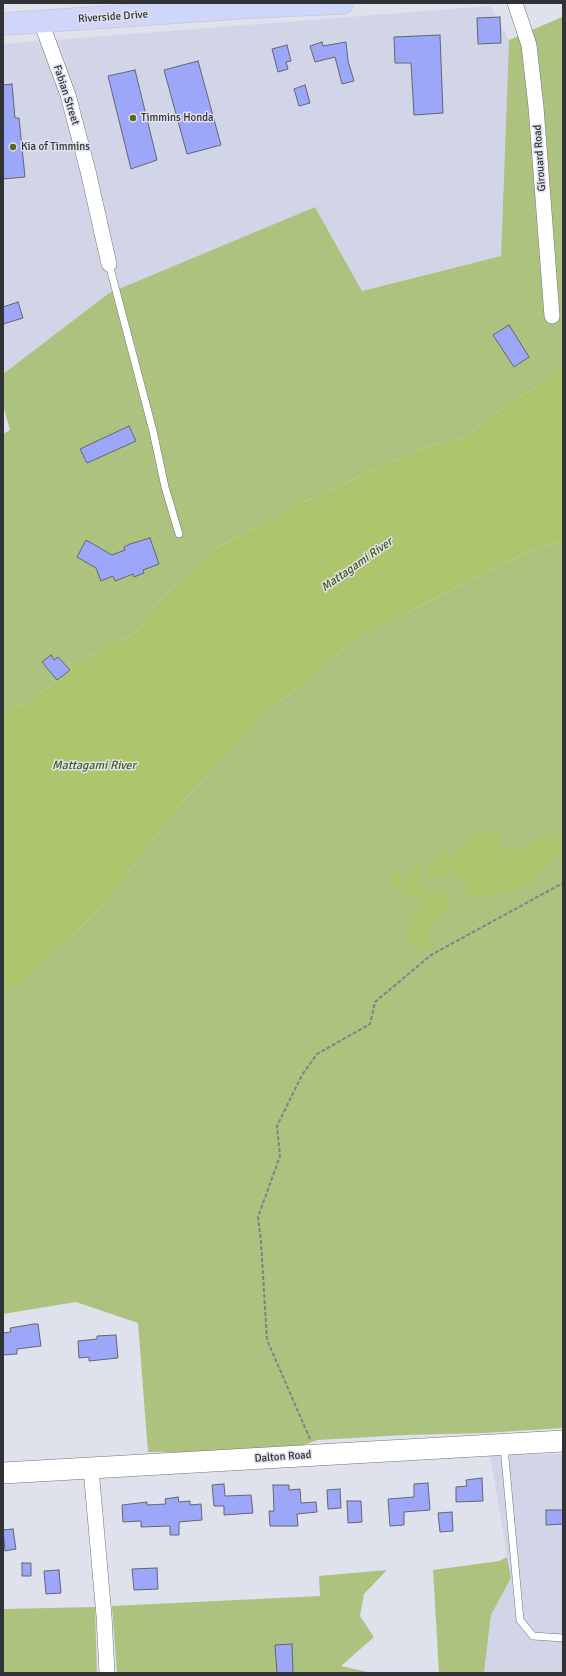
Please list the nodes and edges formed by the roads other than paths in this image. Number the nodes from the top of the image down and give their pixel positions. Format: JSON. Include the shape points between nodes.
{"nodes":[{"id":1,"x":343,"y":3,"type":"edge"},
{"id":2,"x":515,"y":3,"type":"edge"},
{"id":3,"x":41,"y":22,"type":"junction"},
{"id":4,"x":3,"y":24,"type":"edge"},
{"id":5,"x":109,"y":264,"type":"joint"},
{"id":6,"x":552,"y":316,"type":"dead end"},
{"id":7,"x":179,"y":534,"type":"dead end"},
{"id":8,"x":563,"y":1442,"type":"edge"},
{"id":9,"x":504,"y":1445,"type":"junction"},
{"id":10,"x":91,"y":1469,"type":"junction"},
{"id":11,"x":3,"y":1473,"type":"edge"},
{"id":12,"x":563,"y":1638,"type":"edge"},
{"id":13,"x":106,"y":1673,"type":"edge"}],
"edges":[{"from":1,"to":3,"type":"main road","name":"Riverside Drive","via":[[230,8]]},
{"from":2,"to":6,"type":"street","name":"Girouard Road","via":[[529,44]]},
{"from":3,"to":4,"type":"main road","name":"Riverside Drive"},
{"from":3,"to":5,"type":"street","name":"Fabian Street","via":[[68,95]]},
{"from":5,"to":7,"type":"lane","via":[[144,394],[165,488]]},
{"from":8,"to":9,"type":"street","name":"Dalton Road"},
{"from":9,"to":10,"type":"street","name":"Dalton Road"},
{"from":9,"to":12,"type":"lane","via":[[520,1620],[533,1636]]},
{"from":10,"to":11,"type":"street","name":"Dalton Road"},
{"from":10,"to":13,"type":"street","via":[[104,1616]]}]}
